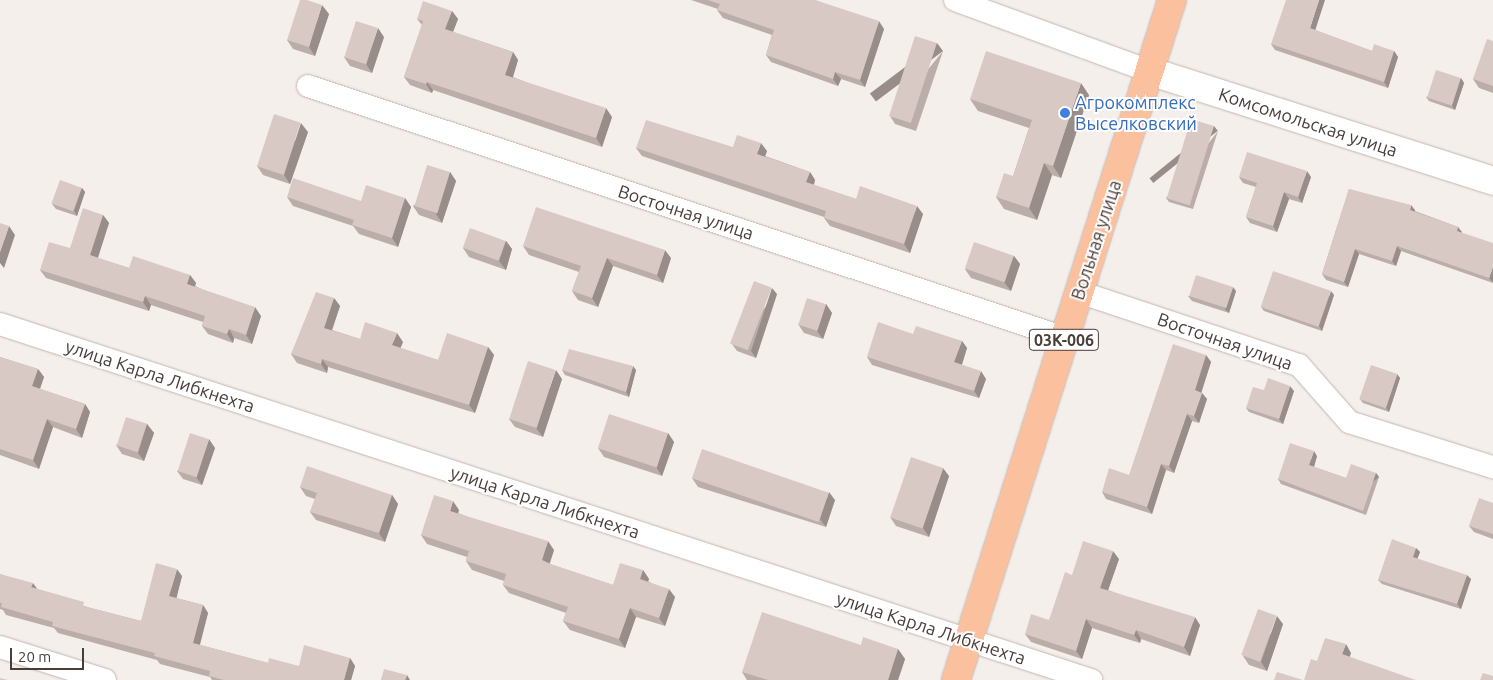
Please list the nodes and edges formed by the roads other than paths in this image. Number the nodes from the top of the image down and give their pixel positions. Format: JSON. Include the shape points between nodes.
{"nodes":[{"id":1,"x":955,"y":0,"type":"edge"},
{"id":2,"x":1172,"y":0,"type":"edge"},
{"id":3,"x":1149,"y":71,"type":"junction"},
{"id":4,"x":308,"y":86,"type":"dead end"},
{"id":5,"x":1493,"y":181,"type":"edge"},
{"id":6,"x":1079,"y":292,"type":"junction"},
{"id":7,"x":0,"y":324,"type":"edge"},
{"id":8,"x":1065,"y":338,"type":"junction"},
{"id":9,"x":1493,"y":467,"type":"edge"},
{"id":10,"x":969,"y":640,"type":"junction"},
{"id":11,"x":0,"y":647,"type":"edge"},
{"id":12,"x":105,"y":680,"type":"edge"},
{"id":13,"x":956,"y":680,"type":"edge"},
{"id":14,"x":1091,"y":680,"type":"edge"}],
"edges":[{"from":1,"to":3,"type":"street","name":"Комсомольская улица"},
{"from":2,"to":3,"type":"main road","name":"Вольная улица","number":"03К-006"},
{"from":3,"to":5,"type":"street","name":"Комсомольская улица"},
{"from":3,"to":6,"type":"main road","name":"Вольная улица","number":"03К-006"},
{"from":4,"to":8,"type":"street","name":"Восточная улица"},
{"from":6,"to":8,"type":"main road","name":"Вольная улица","number":"03К-006"},
{"from":6,"to":9,"type":"street","name":"Восточная улица","via":[[1299,365],[1349,422]]},
{"from":7,"to":10,"type":"street","name":"улица Карла Либкнехта"},
{"from":8,"to":10,"type":"main road","name":"Вольная улица","number":"03К-006"},
{"from":10,"to":13,"type":"main road","name":"Вольная улица","number":"03К-006"},
{"from":10,"to":14,"type":"street","name":"улица Карла Либкнехта"},
{"from":11,"to":12,"type":"street"}]}
